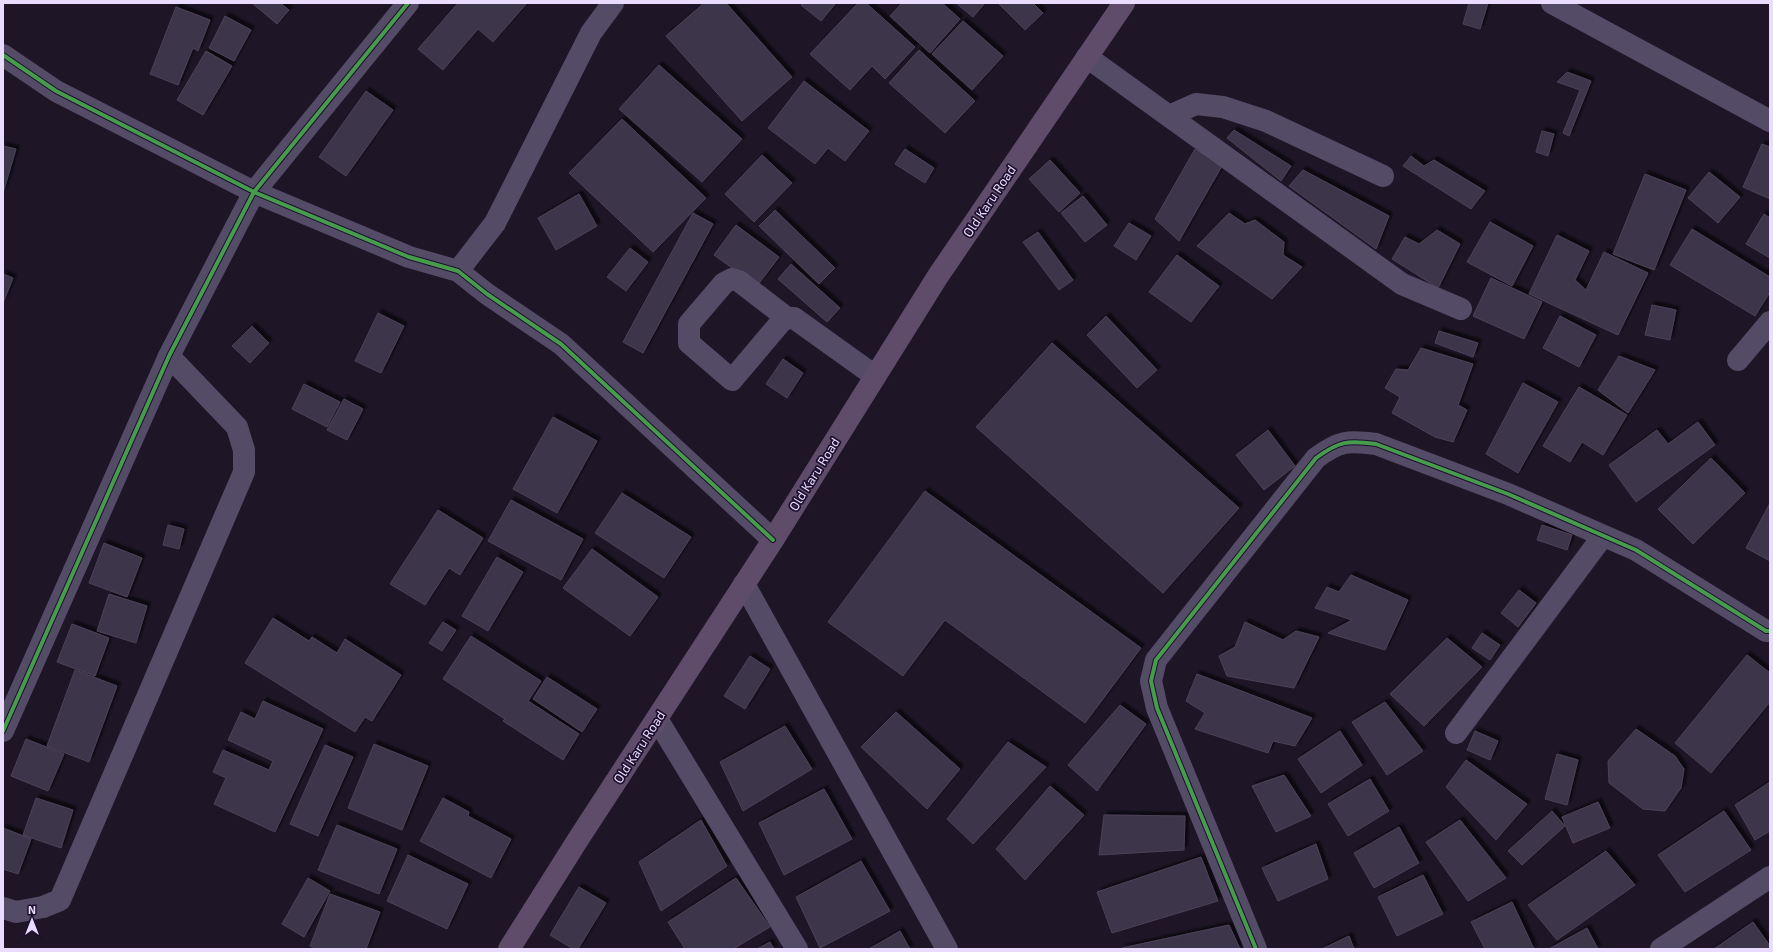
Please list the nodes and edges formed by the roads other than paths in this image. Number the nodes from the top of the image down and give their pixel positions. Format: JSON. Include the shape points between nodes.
{"nodes":[{"id":1,"x":408,"y":3,"type":"edge"},
{"id":2,"x":613,"y":3,"type":"edge"},
{"id":3,"x":1124,"y":3,"type":"edge"},
{"id":4,"x":1552,"y":3,"type":"edge"},
{"id":5,"x":3,"y":55,"type":"edge"},
{"id":6,"x":1087,"y":57,"type":"junction"},
{"id":7,"x":1169,"y":116,"type":"junction"},
{"id":8,"x":1770,"y":121,"type":"edge"},
{"id":9,"x":1383,"y":176,"type":"dead end"},
{"id":10,"x":254,"y":192,"type":"junction"},
{"id":11,"x":458,"y":271,"type":"junction"},
{"id":12,"x":1461,"y":309,"type":"dead end"},
{"id":13,"x":787,"y":318,"type":"junction"},
{"id":14,"x":1770,"y":322,"type":"edge"},
{"id":15,"x":169,"y":356,"type":"junction"},
{"id":16,"x":1738,"y":360,"type":"dead end"},
{"id":17,"x":875,"y":376,"type":"junction"},
{"id":18,"x":1603,"y":536,"type":"junction"},
{"id":19,"x":773,"y":540,"type":"junction"},
{"id":20,"x":744,"y":584,"type":"junction"},
{"id":21,"x":1770,"y":631,"type":"edge"},
{"id":22,"x":657,"y":719,"type":"junction"},
{"id":23,"x":3,"y":731,"type":"edge"},
{"id":24,"x":1456,"y":733,"type":"dead end"},
{"id":25,"x":1770,"y":877,"type":"edge"},
{"id":26,"x":3,"y":908,"type":"edge"},
{"id":27,"x":1669,"y":947,"type":"edge"},
{"id":28,"x":509,"y":949,"type":"edge"},
{"id":29,"x":797,"y":949,"type":"edge"},
{"id":30,"x":946,"y":949,"type":"edge"},
{"id":31,"x":1256,"y":949,"type":"edge"}],
"edges":[{"from":1,"to":10,"type":"street"},
{"from":2,"to":11,"type":"street","via":[[591,33],[495,223]]},
{"from":3,"to":6,"type":"main road","name":"Old Karu Road"},
{"from":4,"to":8,"type":"street"},
{"from":5,"to":10,"type":"street","via":[[56,91]]},
{"from":6,"to":7,"type":"street"},
{"from":6,"to":17,"type":"main road","name":"Old Karu Road","via":[[938,276]]},
{"from":7,"to":9,"type":"street","via":[[1196,104],[1223,107],[1266,121]]},
{"from":7,"to":12,"type":"street","via":[[1402,284]]},
{"from":10,"to":11,"type":"street","via":[[409,256]]},
{"from":10,"to":15,"type":"street"},
{"from":11,"to":19,"type":"street","via":[[561,344]]},
{"from":13,"to":13,"type":"street","via":[[732,279],[724,283],[689,324],[688,342],[732,380]]},
{"from":13,"to":17,"type":"street","via":[[794,318]]},
{"from":14,"to":16,"type":"street"},
{"from":15,"to":23,"type":"street"},
{"from":15,"to":26,"type":"street","via":[[237,427],[244,450],[244,472],[60,900],[16,912]]},
{"from":17,"to":19,"type":"main road","name":"Old Karu Road"},
{"from":18,"to":21,"type":"street","via":[[1636,550],[1766,631]]},
{"from":18,"to":24,"type":"street"},
{"from":18,"to":31,"type":"street","via":[[1508,494],[1376,444],[1354,441],[1333,445],[1316,458],[1156,660],[1150,681],[1157,708]]},
{"from":19,"to":20,"type":"main road","name":"Old Karu Road"},
{"from":20,"to":22,"type":"main road","name":"Old Karu Road"},
{"from":20,"to":30,"type":"street"},
{"from":22,"to":28,"type":"main road","name":"Old Karu Road"},
{"from":22,"to":29,"type":"street"},
{"from":25,"to":27,"type":"street"}]}
